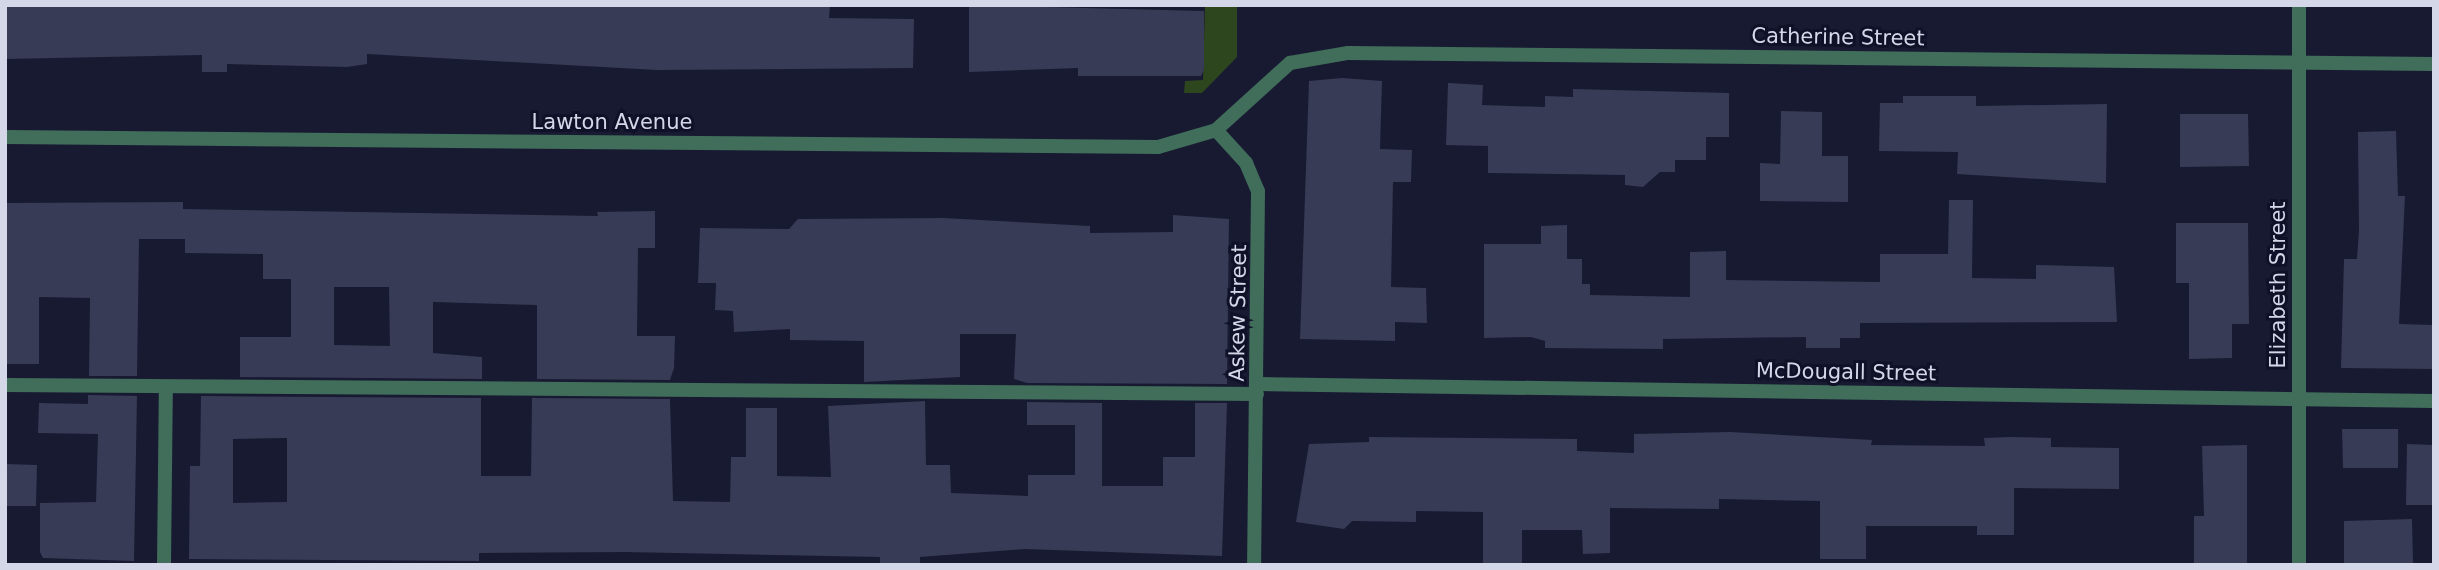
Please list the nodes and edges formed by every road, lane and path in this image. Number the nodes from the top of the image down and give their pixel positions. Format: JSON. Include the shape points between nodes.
{"nodes":[{"id":1,"x":2300,"y":5,"type":"edge"},
{"id":2,"x":2299,"y":62,"type":"junction"},
{"id":3,"x":2434,"y":64,"type":"edge"},
{"id":4,"x":1216,"y":130,"type":"junction"},
{"id":5,"x":5,"y":137,"type":"edge"},
{"id":6,"x":5,"y":385,"type":"edge"},
{"id":7,"x":166,"y":387,"type":"junction"},
{"id":8,"x":1258,"y":389,"type":"junction"},
{"id":9,"x":2298,"y":401,"type":"junction"},
{"id":10,"x":2434,"y":401,"type":"edge"},
{"id":11,"x":164,"y":565,"type":"edge"},
{"id":12,"x":1254,"y":565,"type":"edge"},
{"id":13,"x":2299,"y":565,"type":"edge"}],
"edges":[{"from":1,"to":2,"type":"street","name":"Elizabeth Street"},
{"from":2,"to":3,"type":"street","name":"Catherine Street"},
{"from":2,"to":4,"type":"street","name":"Catherine Street","via":[[1348,53],[1290,63]]},
{"from":2,"to":9,"type":"street","name":"Elizabeth Street"},
{"from":4,"to":5,"type":"street","name":"Lawton Avenue","via":[[1158,147]]},
{"from":4,"to":8,"type":"street","name":"Askew Street","via":[[1246,163],[1258,191]]},
{"from":6,"to":7,"type":"street","name":"McDougall Street"},
{"from":7,"to":8,"type":"street","name":"McDougall Street"},
{"from":7,"to":11,"type":"street"},
{"from":8,"to":9,"type":"street","name":"McDougall Street"},
{"from":8,"to":12,"type":"street","name":"Askew Street"},
{"from":9,"to":10,"type":"street","name":"McDougall Street"},
{"from":9,"to":13,"type":"street","name":"Elizabeth Street"}]}
